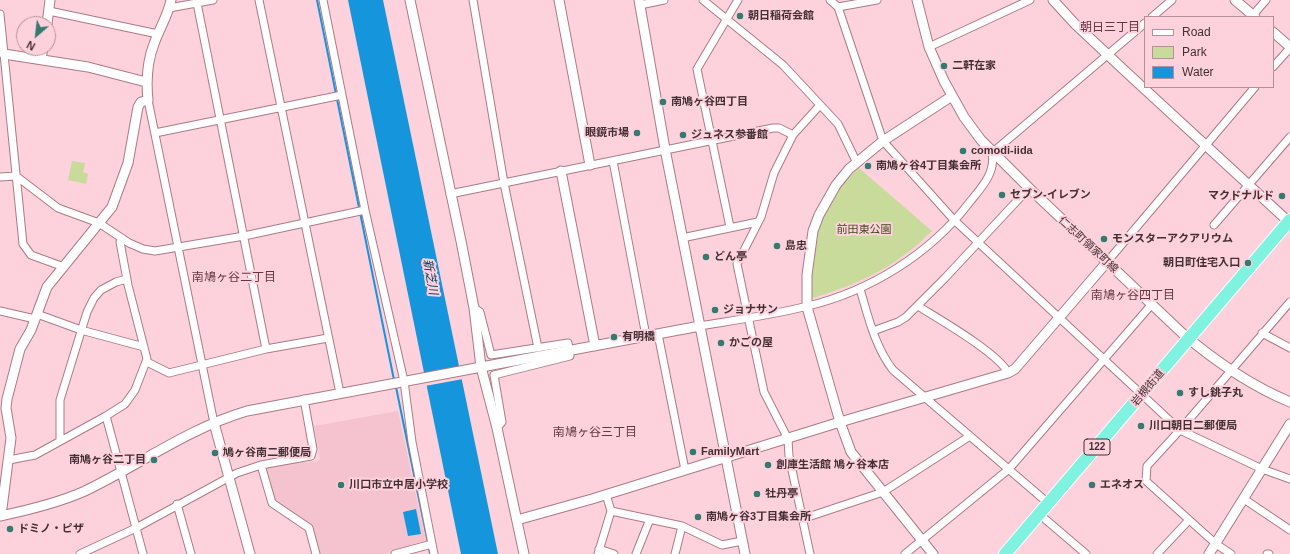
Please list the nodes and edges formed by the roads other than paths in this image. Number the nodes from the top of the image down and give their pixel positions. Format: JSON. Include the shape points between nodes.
{"nodes":[{"id":1,"x":50,"y":0,"type":"edge"},
{"id":2,"x":213,"y":0,"type":"edge"},
{"id":3,"x":259,"y":0,"type":"edge"},
{"id":4,"x":323,"y":0,"type":"edge"},
{"id":5,"x":410,"y":0,"type":"edge"},
{"id":6,"x":473,"y":0,"type":"edge"},
{"id":7,"x":559,"y":0,"type":"edge"},
{"id":8,"x":664,"y":0,"type":"edge"},
{"id":9,"x":703,"y":0,"type":"edge"},
{"id":10,"x":738,"y":0,"type":"edge"},
{"id":11,"x":830,"y":0,"type":"edge"},
{"id":12,"x":877,"y":0,"type":"edge"},
{"id":13,"x":916,"y":0,"type":"edge"},
{"id":14,"x":1030,"y":0,"type":"edge"},
{"id":15,"x":1053,"y":0,"type":"edge"},
{"id":16,"x":1172,"y":0,"type":"edge"},
{"id":17,"x":1235,"y":0,"type":"edge"},
{"id":18,"x":1266,"y":0,"type":"edge"},
{"id":19,"x":639,"y":2,"type":"edge"},
{"id":20,"x":197,"y":3,"type":"junction"},
{"id":21,"x":170,"y":4,"type":"edge"},
{"id":22,"x":838,"y":7,"type":"junction"},
{"id":23,"x":49,"y":11,"type":"junction"},
{"id":24,"x":0,"y":14,"type":"edge"},
{"id":25,"x":48,"y":16,"type":"edge"},
{"id":26,"x":1153,"y":16,"type":"edge"},
{"id":27,"x":1254,"y":16,"type":"edge"},
{"id":28,"x":727,"y":19,"type":"junction"},
{"id":29,"x":1144,"y":24,"type":"edge"},
{"id":30,"x":1274,"y":33,"type":"edge"},
{"id":31,"x":158,"y":34,"type":"junction"},
{"id":32,"x":929,"y":47,"type":"junction"},
{"id":33,"x":1290,"y":48,"type":"edge"},
{"id":34,"x":4,"y":54,"type":"junction"},
{"id":35,"x":1108,"y":55,"type":"junction"},
{"id":36,"x":42,"y":56,"type":"edge"},
{"id":37,"x":41,"y":59,"type":"junction"},
{"id":38,"x":1274,"y":66,"type":"edge"},
{"id":39,"x":146,"y":82,"type":"junction"},
{"id":40,"x":1255,"y":88,"type":"edge"},
{"id":41,"x":342,"y":95,"type":"junction"},
{"id":42,"x":952,"y":96,"type":"junction"},
{"id":43,"x":148,"y":100,"type":"junction"},
{"id":44,"x":820,"y":105,"type":"junction"},
{"id":45,"x":280,"y":107,"type":"junction"},
{"id":46,"x":220,"y":119,"type":"junction"},
{"id":47,"x":155,"y":133,"type":"junction"},
{"id":48,"x":793,"y":136,"type":"junction"},
{"id":49,"x":1290,"y":137,"type":"edge"},
{"id":50,"x":712,"y":141,"type":"junction"},
{"id":51,"x":883,"y":142,"type":"junction"},
{"id":52,"x":1205,"y":146,"type":"junction"},
{"id":53,"x":665,"y":149,"type":"junction"},
{"id":54,"x":992,"y":153,"type":"junction"},
{"id":55,"x":613,"y":161,"type":"junction"},
{"id":56,"x":857,"y":163,"type":"junction"},
{"id":57,"x":590,"y":165,"type":"junction"},
{"id":58,"x":561,"y":171,"type":"junction"},
{"id":59,"x":16,"y":176,"type":"junction"},
{"id":60,"x":0,"y":177,"type":"edge"},
{"id":61,"x":504,"y":183,"type":"junction"},
{"id":62,"x":1248,"y":185,"type":"junction"},
{"id":63,"x":1028,"y":188,"type":"junction"},
{"id":64,"x":450,"y":194,"type":"junction"},
{"id":65,"x":365,"y":210,"type":"junction"},
{"id":66,"x":954,"y":220,"type":"junction"},
{"id":67,"x":758,"y":222,"type":"junction"},
{"id":68,"x":99,"y":223,"type":"junction"},
{"id":69,"x":304,"y":223,"type":"junction"},
{"id":70,"x":1290,"y":224,"type":"edge"},
{"id":71,"x":1214,"y":225,"type":"dead end"},
{"id":72,"x":730,"y":227,"type":"junction"},
{"id":73,"x":244,"y":236,"type":"junction"},
{"id":74,"x":122,"y":238,"type":"junction"},
{"id":75,"x":682,"y":238,"type":"junction"},
{"id":76,"x":979,"y":242,"type":"junction"},
{"id":77,"x":179,"y":248,"type":"junction"},
{"id":78,"x":1107,"y":262,"type":"junction"},
{"id":79,"x":64,"y":267,"type":"junction"},
{"id":80,"x":127,"y":278,"type":"junction"},
{"id":81,"x":860,"y":289,"type":"junction"},
{"id":82,"x":1290,"y":302,"type":"edge"},
{"id":83,"x":1152,"y":304,"type":"junction"},
{"id":84,"x":807,"y":306,"type":"junction"},
{"id":85,"x":918,"y":306,"type":"junction"},
{"id":86,"x":474,"y":308,"type":"junction"},
{"id":87,"x":0,"y":311,"type":"edge"},
{"id":88,"x":36,"y":317,"type":"junction"},
{"id":89,"x":748,"y":318,"type":"junction"},
{"id":90,"x":1059,"y":318,"type":"junction"},
{"id":91,"x":700,"y":326,"type":"junction"},
{"id":92,"x":81,"y":330,"type":"junction"},
{"id":93,"x":873,"y":331,"type":"junction"},
{"id":94,"x":1262,"y":333,"type":"junction"},
{"id":95,"x":658,"y":334,"type":"junction"},
{"id":96,"x":646,"y":336,"type":"junction"},
{"id":97,"x":328,"y":338,"type":"junction"},
{"id":98,"x":1192,"y":342,"type":"junction"},
{"id":99,"x":595,"y":346,"type":"junction"},
{"id":100,"x":144,"y":347,"type":"junction"},
{"id":101,"x":538,"y":348,"type":"junction"},
{"id":102,"x":1290,"y":348,"type":"edge"},
{"id":103,"x":266,"y":350,"type":"junction"},
{"id":104,"x":570,"y":350,"type":"junction"},
{"id":105,"x":1105,"y":360,"type":"junction"},
{"id":106,"x":147,"y":362,"type":"junction"},
{"id":107,"x":202,"y":364,"type":"junction"},
{"id":108,"x":479,"y":367,"type":"junction"},
{"id":109,"x":1230,"y":371,"type":"junction"},
{"id":110,"x":1008,"y":373,"type":"junction"},
{"id":111,"x":406,"y":381,"type":"junction"},
{"id":112,"x":340,"y":393,"type":"junction"},
{"id":113,"x":924,"y":397,"type":"junction"},
{"id":114,"x":1144,"y":398,"type":"junction"},
{"id":115,"x":304,"y":400,"type":"junction"},
{"id":116,"x":1290,"y":402,"type":"edge"},
{"id":117,"x":106,"y":416,"type":"junction"},
{"id":118,"x":840,"y":422,"type":"junction"},
{"id":119,"x":214,"y":423,"type":"junction"},
{"id":120,"x":1290,"y":424,"type":"edge"},
{"id":121,"x":497,"y":428,"type":"junction"},
{"id":122,"x":1180,"y":430,"type":"junction"},
{"id":123,"x":970,"y":436,"type":"junction"},
{"id":124,"x":788,"y":439,"type":"junction"},
{"id":125,"x":60,"y":441,"type":"junction"},
{"id":126,"x":726,"y":457,"type":"junction"},
{"id":127,"x":9,"y":460,"type":"junction"},
{"id":128,"x":261,"y":465,"type":"junction"},
{"id":129,"x":1009,"y":469,"type":"junction"},
{"id":130,"x":1262,"y":469,"type":"junction"},
{"id":131,"x":685,"y":470,"type":"junction"},
{"id":132,"x":120,"y":472,"type":"junction"},
{"id":133,"x":230,"y":477,"type":"junction"},
{"id":134,"x":1290,"y":479,"type":"edge"},
{"id":135,"x":883,"y":492,"type":"junction"},
{"id":136,"x":606,"y":494,"type":"junction"},
{"id":137,"x":1244,"y":499,"type":"junction"},
{"id":138,"x":1048,"y":503,"type":"junction"},
{"id":139,"x":177,"y":504,"type":"junction"},
{"id":140,"x":611,"y":511,"type":"junction"},
{"id":141,"x":1,"y":516,"type":"edge"},
{"id":142,"x":650,"y":519,"type":"junction"},
{"id":143,"x":802,"y":519,"type":"junction"},
{"id":144,"x":1045,"y":519,"type":"junction"},
{"id":145,"x":517,"y":520,"type":"junction"},
{"id":146,"x":1189,"y":520,"type":"junction"},
{"id":147,"x":682,"y":526,"type":"junction"},
{"id":148,"x":136,"y":528,"type":"junction"},
{"id":149,"x":1290,"y":530,"type":"edge"},
{"id":150,"x":742,"y":541,"type":"junction"},
{"id":151,"x":922,"y":541,"type":"junction"},
{"id":152,"x":432,"y":544,"type":"junction"},
{"id":153,"x":1216,"y":544,"type":"junction"},
{"id":154,"x":97,"y":551,"type":"edge"},
{"id":155,"x":598,"y":551,"type":"edge"},
{"id":156,"x":80,"y":554,"type":"edge"},
{"id":157,"x":143,"y":554,"type":"edge"},
{"id":158,"x":191,"y":554,"type":"edge"},
{"id":159,"x":250,"y":554,"type":"edge"},
{"id":160,"x":316,"y":554,"type":"edge"},
{"id":161,"x":398,"y":554,"type":"edge"},
{"id":162,"x":434,"y":554,"type":"edge"},
{"id":163,"x":524,"y":554,"type":"edge"},
{"id":164,"x":614,"y":554,"type":"edge"},
{"id":165,"x":636,"y":554,"type":"edge"},
{"id":166,"x":675,"y":554,"type":"edge"},
{"id":167,"x":745,"y":554,"type":"edge"},
{"id":168,"x":810,"y":554,"type":"edge"},
{"id":169,"x":905,"y":554,"type":"edge"},
{"id":170,"x":933,"y":554,"type":"edge"},
{"id":171,"x":1004,"y":554,"type":"edge"},
{"id":172,"x":1014,"y":554,"type":"edge"},
{"id":173,"x":1086,"y":554,"type":"edge"},
{"id":174,"x":1157,"y":554,"type":"edge"},
{"id":175,"x":1209,"y":554,"type":"edge"},
{"id":176,"x":1231,"y":554,"type":"edge"}],
"edges":[{"from":1,"to":23,"type":"street"},
{"from":2,"to":20,"type":"street"},
{"from":3,"to":45,"type":"street"},
{"from":4,"to":41,"type":"street"},
{"from":5,"to":64,"type":"street"},
{"from":6,"to":61,"type":"street"},
{"from":7,"to":57,"type":"street"},
{"from":8,"to":19,"type":"street"},
{"from":9,"to":28,"type":"street"},
{"from":10,"to":28,"type":"street"},
{"from":11,"to":22,"type":"street"},
{"from":12,"to":22,"type":"street"},
{"from":13,"to":32,"type":"street","name":"仁志町領家町線"},
{"from":14,"to":32,"type":"street"},
{"from":15,"to":35,"type":"street"},
{"from":16,"to":26,"type":"street"},
{"from":17,"to":27,"type":"street"},
{"from":18,"to":27,"type":"street"},
{"from":19,"to":53,"type":"street"},
{"from":20,"to":21,"type":"street"},
{"from":20,"to":46,"type":"street"},
{"from":21,"to":31,"type":"street"},
{"from":22,"to":51,"type":"street"},
{"from":23,"to":25,"type":"street"},
{"from":23,"to":31,"type":"street"},
{"from":24,"to":34,"type":"street"},
{"from":28,"to":44,"type":"street","via":[[783,65]]},
{"from":28,"to":50,"type":"street","via":[[697,69]]},
{"from":29,"to":35,"type":"street"},
{"from":30,"to":33,"type":"street"},
{"from":31,"to":39,"type":"street"},
{"from":32,"to":42,"type":"street","name":"仁志町領家町線"},
{"from":33,"to":38,"type":"street"},
{"from":34,"to":37,"type":"street"},
{"from":34,"to":59,"type":"street"},
{"from":35,"to":52,"type":"street"},
{"from":35,"to":54,"type":"street"},
{"from":36,"to":37,"type":"street"},
{"from":37,"to":39,"type":"street","via":[[88,67]]},
{"from":39,"to":43,"type":"street"},
{"from":40,"to":52,"type":"street"},
{"from":41,"to":45,"type":"street"},
{"from":41,"to":65,"type":"street"},
{"from":42,"to":51,"type":"street"},
{"from":42,"to":54,"type":"street","name":"仁志町領家町線"},
{"from":43,"to":47,"type":"street"},
{"from":43,"to":68,"type":"street","via":[[138,106],[128,163],[112,207]]},
{"from":44,"to":48,"type":"street"},
{"from":44,"to":56,"type":"street","via":[[838,124]]},
{"from":45,"to":46,"type":"street"},
{"from":45,"to":69,"type":"street"},
{"from":46,"to":47,"type":"street"},
{"from":46,"to":73,"type":"street"},
{"from":47,"to":77,"type":"street"},
{"from":48,"to":50,"type":"street","via":[[779,128],[773,128]]},
{"from":48,"to":67,"type":"street","via":[[774,173]]},
{"from":49,"to":62,"type":"street"},
{"from":50,"to":53,"type":"street"},
{"from":50,"to":72,"type":"street"},
{"from":51,"to":56,"type":"street"},
{"from":51,"to":66,"type":"street"},
{"from":52,"to":62,"type":"street"},
{"from":52,"to":78,"type":"street"},
{"from":53,"to":55,"type":"street"},
{"from":53,"to":75,"type":"street"},
{"from":54,"to":63,"type":"street","name":"仁志町領家町線"},
{"from":54,"to":66,"type":"street","via":[[994,167],[967,207]]},
{"from":55,"to":57,"type":"street"},
{"from":55,"to":96,"type":"street"},
{"from":56,"to":84,"type":"street","via":[[828,196],[813,231],[807,275]]},
{"from":57,"to":58,"type":"street"},
{"from":58,"to":61,"type":"street"},
{"from":58,"to":99,"type":"street"},
{"from":59,"to":60,"type":"street"},
{"from":59,"to":68,"type":"street","via":[[58,208]]},
{"from":59,"to":79,"type":"street","via":[[23,244],[31,255]]},
{"from":61,"to":64,"type":"street"},
{"from":61,"to":101,"type":"street"},
{"from":62,"to":70,"type":"street"},
{"from":62,"to":71,"type":"street"},
{"from":63,"to":76,"type":"street"},
{"from":63,"to":78,"type":"street","name":"仁志町領家町線"},
{"from":64,"to":86,"type":"street"},
{"from":65,"to":69,"type":"street"},
{"from":65,"to":111,"type":"street"},
{"from":66,"to":76,"type":"street"},
{"from":66,"to":81,"type":"street","via":[[917,254]]},
{"from":67,"to":72,"type":"street"},
{"from":67,"to":89,"type":"street","via":[[737,264]]},
{"from":68,"to":74,"type":"street"},
{"from":68,"to":79,"type":"street"},
{"from":69,"to":73,"type":"street"},
{"from":69,"to":97,"type":"street"},
{"from":70,"to":98,"type":"highway","name":"岩槻街道","number":"122"},
{"from":72,"to":75,"type":"street"},
{"from":73,"to":77,"type":"street"},
{"from":73,"to":103,"type":"street"},
{"from":74,"to":77,"type":"street","via":[[148,251]]},
{"from":74,"to":80,"type":"street","via":[[120,242]]},
{"from":75,"to":91,"type":"street"},
{"from":76,"to":85,"type":"street"},
{"from":76,"to":90,"type":"street"},
{"from":77,"to":107,"type":"street"},
{"from":78,"to":83,"type":"street","name":"仁志町領家町線"},
{"from":78,"to":90,"type":"street"},
{"from":79,"to":88,"type":"street","via":[[47,287]]},
{"from":80,"to":92,"type":"street","via":[[106,286],[98,294],[87,312]]},
{"from":80,"to":100,"type":"street"},
{"from":81,"to":84,"type":"street"},
{"from":81,"to":93,"type":"street"},
{"from":82,"to":94,"type":"street"},
{"from":83,"to":98,"type":"street","name":"仁志町領家町線"},
{"from":83,"to":105,"type":"street"},
{"from":84,"to":89,"type":"street"},
{"from":84,"to":118,"type":"street"},
{"from":85,"to":93,"type":"street","via":[[898,322]]},
{"from":85,"to":110,"type":"street","via":[[977,345],[1005,367]]},
{"from":86,"to":101,"type":"street","via":[[480,312],[490,355]]},
{"from":86,"to":108,"type":"street"},
{"from":87,"to":88,"type":"street"},
{"from":88,"to":92,"type":"street"},
{"from":88,"to":127,"type":"street","via":[[20,349],[8,392],[6,408],[10,438]]},
{"from":89,"to":91,"type":"street"},
{"from":89,"to":124,"type":"street","via":[[764,392]]},
{"from":90,"to":105,"type":"street"},
{"from":90,"to":110,"type":"street","via":[[1015,369]]},
{"from":91,"to":95,"type":"street"},
{"from":91,"to":126,"type":"street"},
{"from":92,"to":100,"type":"street"},
{"from":92,"to":125,"type":"street","via":[[60,400]]},
{"from":93,"to":113,"type":"street","via":[[885,359],[893,370]]},
{"from":94,"to":102,"type":"street"},
{"from":94,"to":109,"type":"street"},
{"from":95,"to":96,"type":"street"},
{"from":95,"to":131,"type":"street"},
{"from":96,"to":99,"type":"street"},
{"from":97,"to":103,"type":"street"},
{"from":97,"to":112,"type":"street"},
{"from":98,"to":109,"type":"street","name":"仁志町領家町線"},
{"from":98,"to":114,"type":"highway","name":"岩槻街道","number":"122"},
{"from":99,"to":104,"type":"street"},
{"from":100,"to":106,"type":"street"},
{"from":101,"to":104,"type":"street","via":[[568,343]]},
{"from":103,"to":107,"type":"street"},
{"from":104,"to":108,"type":"street"},
{"from":104,"to":121,"type":"street","via":[[570,356],[494,375],[502,422]]},
{"from":105,"to":114,"type":"street"},
{"from":105,"to":129,"type":"street"},
{"from":106,"to":107,"type":"street","via":[[169,373]]},
{"from":106,"to":117,"type":"street","via":[[129,399]]},
{"from":107,"to":119,"type":"street"},
{"from":108,"to":111,"type":"street"},
{"from":108,"to":121,"type":"street"},
{"from":109,"to":116,"type":"street","name":"仁志町領家町線"},
{"from":109,"to":122,"type":"street"},
{"from":110,"to":113,"type":"street"},
{"from":111,"to":112,"type":"street"},
{"from":111,"to":152,"type":"street","via":[[412,442]]},
{"from":112,"to":115,"type":"street"},
{"from":113,"to":118,"type":"street"},
{"from":113,"to":123,"type":"street"},
{"from":114,"to":122,"type":"street"},
{"from":114,"to":138,"type":"highway","name":"岩槻街道","number":"122"},
{"from":114,"to":144,"type":"highway","name":"岩槻街道","number":"122"},
{"from":115,"to":119,"type":"street","via":[[266,407]]},
{"from":115,"to":128,"type":"street","via":[[313,454],[309,457]]},
{"from":117,"to":125,"type":"street"},
{"from":117,"to":132,"type":"street"},
{"from":118,"to":124,"type":"street"},
{"from":118,"to":135,"type":"street","via":[[851,452]]},
{"from":119,"to":132,"type":"street"},
{"from":119,"to":133,"type":"street"},
{"from":120,"to":130,"type":"street"},
{"from":121,"to":145,"type":"street"},
{"from":122,"to":130,"type":"street"},
{"from":122,"to":146,"type":"street","via":[[1147,466],[1146,481]]},
{"from":123,"to":129,"type":"street"},
{"from":123,"to":135,"type":"street"},
{"from":124,"to":126,"type":"street"},
{"from":124,"to":143,"type":"street"},
{"from":125,"to":127,"type":"street","via":[[35,455]]},
{"from":126,"to":131,"type":"street"},
{"from":126,"to":150,"type":"street"},
{"from":127,"to":141,"type":"street"},
{"from":128,"to":133,"type":"street"},
{"from":128,"to":160,"type":"street","via":[[272,503],[309,528]]},
{"from":129,"to":138,"type":"street"},
{"from":129,"to":151,"type":"street"},
{"from":130,"to":134,"type":"street"},
{"from":130,"to":137,"type":"street"},
{"from":131,"to":136,"type":"street"},
{"from":132,"to":141,"type":"street","via":[[66,498]]},
{"from":132,"to":148,"type":"street"},
{"from":133,"to":139,"type":"street"},
{"from":133,"to":159,"type":"street"},
{"from":135,"to":143,"type":"street"},
{"from":135,"to":151,"type":"street"},
{"from":136,"to":140,"type":"street"},
{"from":136,"to":145,"type":"street"},
{"from":137,"to":149,"type":"street"},
{"from":137,"to":153,"type":"street"},
{"from":138,"to":171,"type":"highway","name":"岩槻街道","number":"122"},
{"from":139,"to":148,"type":"street"},
{"from":139,"to":158,"type":"street"},
{"from":140,"to":142,"type":"street"},
{"from":140,"to":155,"type":"street"},
{"from":142,"to":147,"type":"street"},
{"from":142,"to":165,"type":"street"},
{"from":143,"to":168,"type":"street"},
{"from":144,"to":172,"type":"highway","name":"岩槻街道","number":"122"},
{"from":144,"to":173,"type":"street"},
{"from":145,"to":163,"type":"street"},
{"from":146,"to":153,"type":"street"},
{"from":146,"to":174,"type":"street"},
{"from":147,"to":150,"type":"street","via":[[722,544]]},
{"from":147,"to":166,"type":"street"},
{"from":148,"to":154,"type":"street"},
{"from":148,"to":157,"type":"street"},
{"from":150,"to":167,"type":"street"},
{"from":151,"to":169,"type":"street"},
{"from":151,"to":170,"type":"street"},
{"from":152,"to":161,"type":"street"},
{"from":152,"to":162,"type":"street"},
{"from":153,"to":175,"type":"street"},
{"from":153,"to":176,"type":"street"},
{"from":154,"to":156,"type":"street"},
{"from":155,"to":164,"type":"street"}]}
